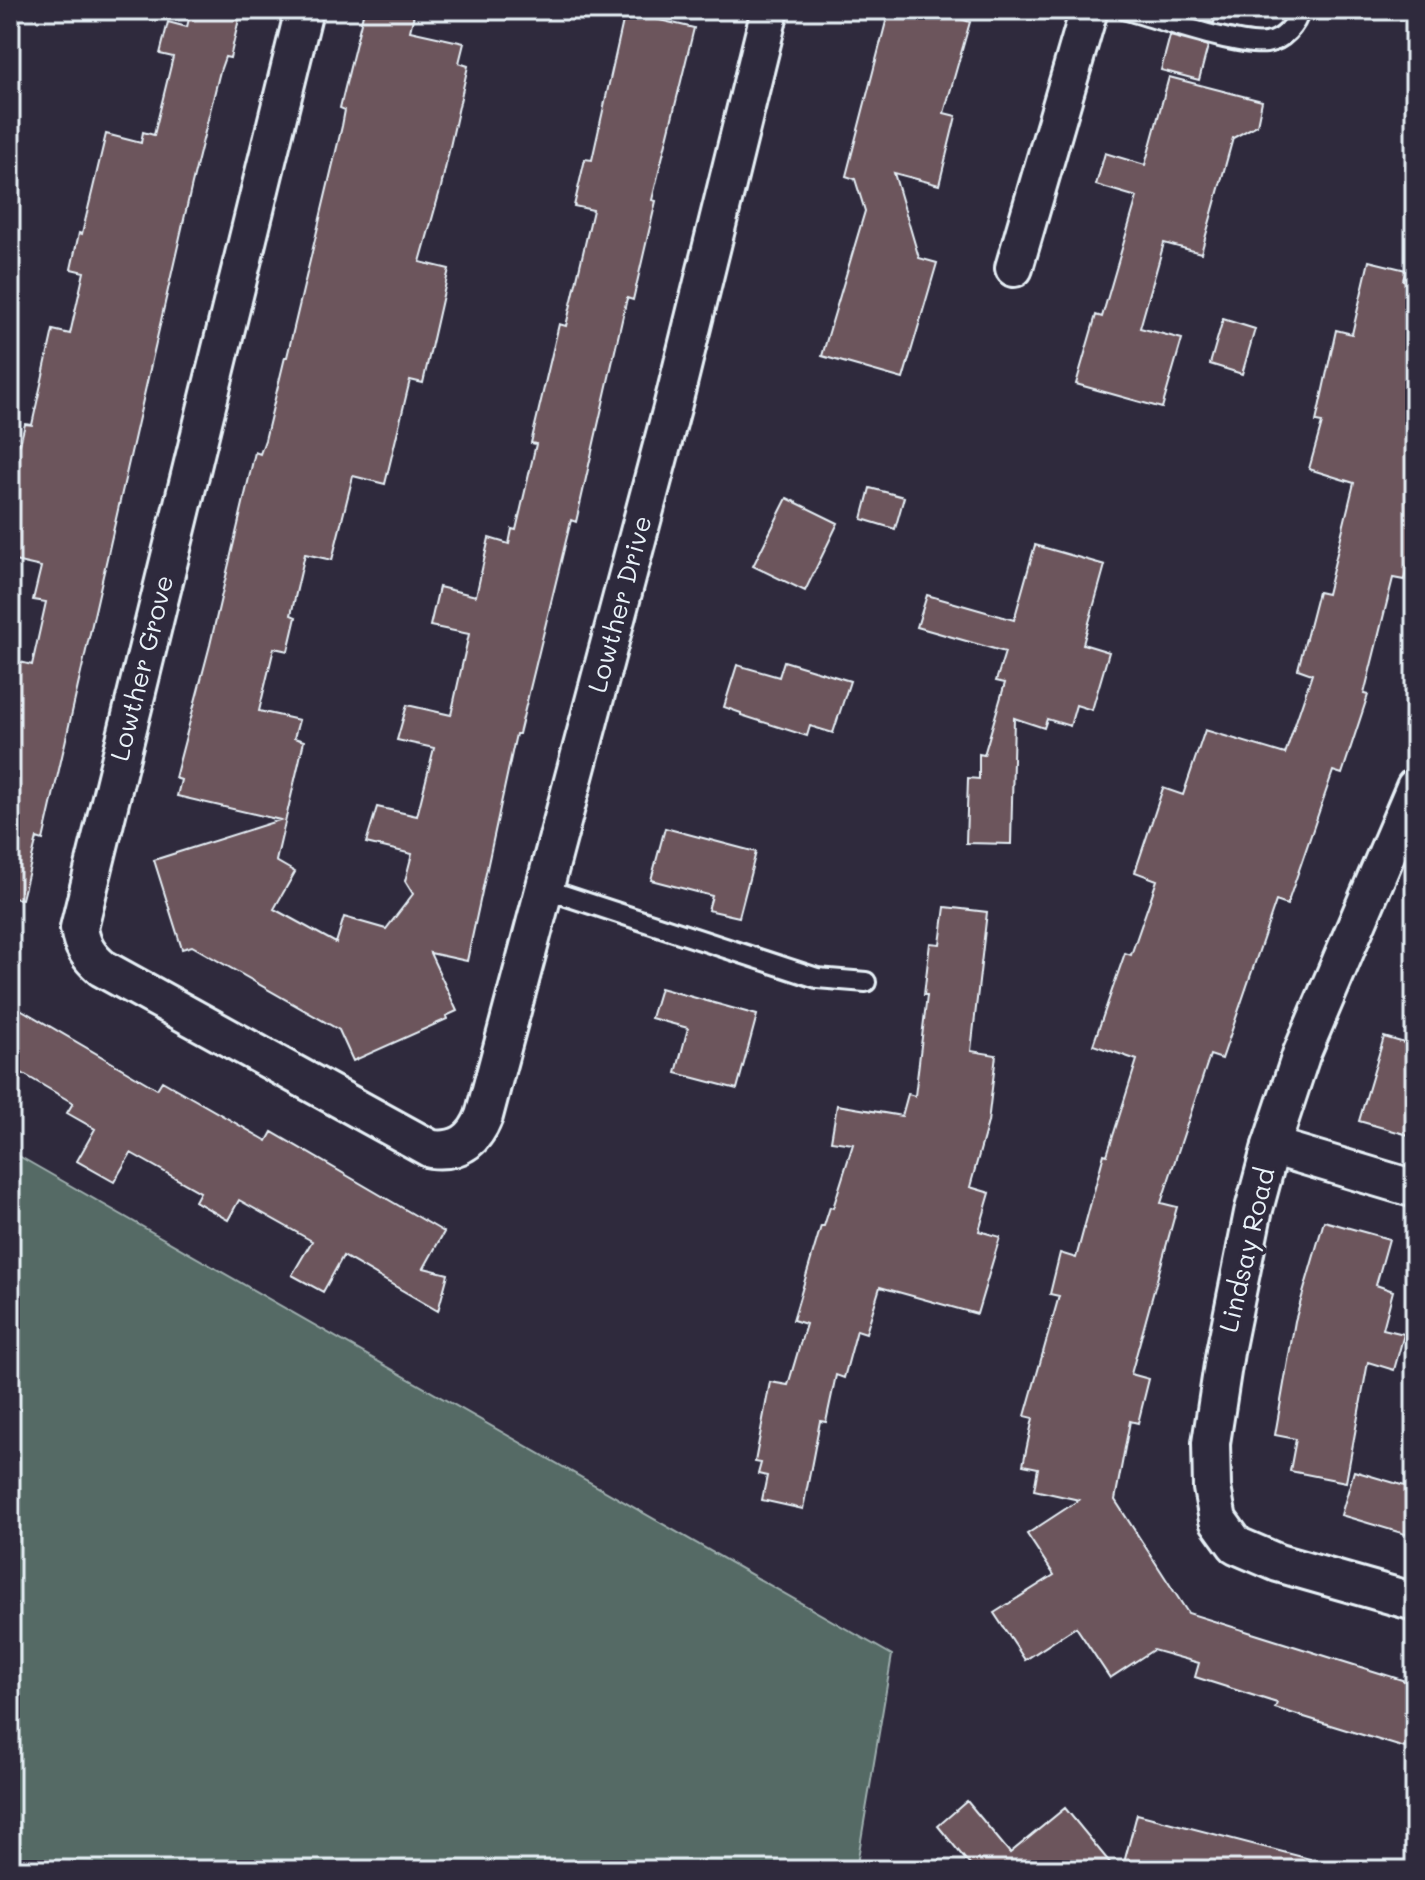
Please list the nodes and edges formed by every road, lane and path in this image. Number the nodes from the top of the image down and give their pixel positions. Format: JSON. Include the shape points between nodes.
{"nodes":[{"id":1,"x":304,"y":10,"type":"edge"},
{"id":2,"x":770,"y":10,"type":"edge"},
{"id":3,"x":1126,"y":10,"type":"edge"},
{"id":4,"x":1300,"y":10,"type":"edge"},
{"id":5,"x":1087,"y":16,"type":"edge"},
{"id":6,"x":1014,"y":268,"type":"dead end"},
{"id":7,"x":1415,"y":787,"type":"edge"},
{"id":8,"x":545,"y":889,"type":"junction"},
{"id":9,"x":866,"y":982,"type":"dead end"},
{"id":10,"x":418,"y":1142,"type":"joint"},
{"id":11,"x":1271,"y":1146,"type":"junction"},
{"id":12,"x":1415,"y":1189,"type":"edge"},
{"id":13,"x":1415,"y":1602,"type":"edge"}],
"edges":[{"from":1,"to":10,"type":"street","name":"Lowther Grove","via":[[79,928],[90,958],[102,968]]},
{"from":2,"to":8,"type":"street","name":"Lowther Drive"},
{"from":3,"to":4,"type":"lane","via":[[1266,43],[1282,37]]},
{"from":5,"to":6,"type":"street"},
{"from":7,"to":11,"type":"street","name":"Lindsay Road","via":[[1301,1055]]},
{"from":8,"to":9,"type":"lane","via":[[817,978]]},
{"from":8,"to":10,"type":"street","name":"Lowther Drive","via":[[479,1129],[470,1140],[445,1150]]},
{"from":11,"to":12,"type":"street"},
{"from":11,"to":13,"type":"street","name":"Lindsay Road","via":[[1253,1213],[1211,1443],[1218,1520],[1236,1545],[1264,1557]]}]}
